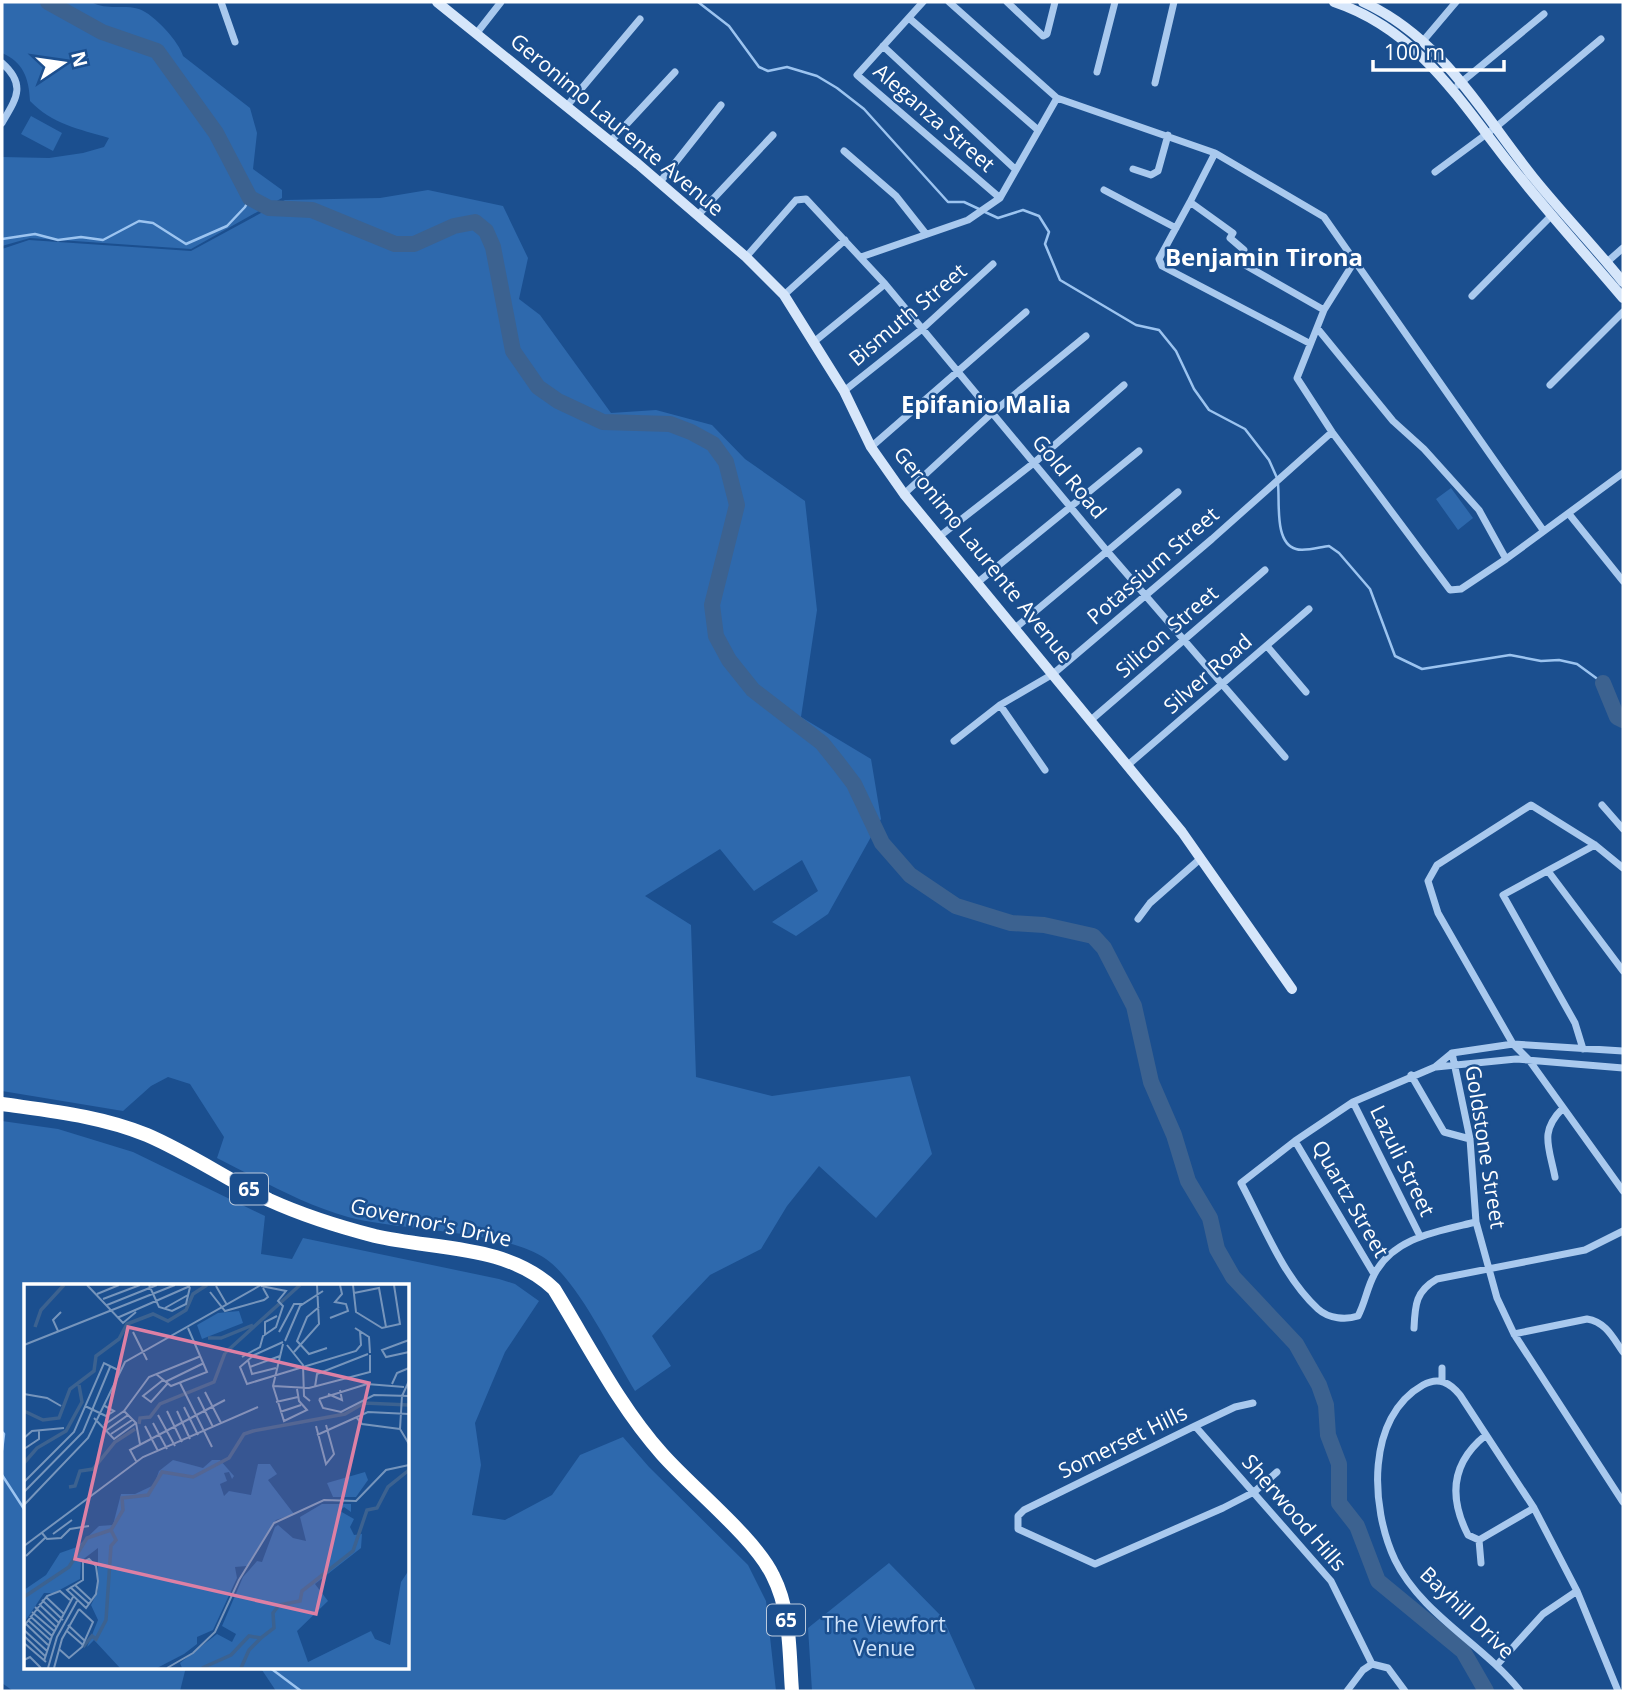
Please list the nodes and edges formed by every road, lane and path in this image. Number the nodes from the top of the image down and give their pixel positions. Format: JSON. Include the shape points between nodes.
{"nodes":[{"id":1,"x":221,"y":2,"type":"edge"},
{"id":2,"x":437,"y":2,"type":"edge"},
{"id":3,"x":501,"y":2,"type":"edge"},
{"id":4,"x":923,"y":2,"type":"edge"},
{"id":5,"x":949,"y":2,"type":"edge"},
{"id":6,"x":1007,"y":2,"type":"edge"},
{"id":7,"x":1055,"y":2,"type":"edge"},
{"id":8,"x":1115,"y":2,"type":"edge"},
{"id":9,"x":1174,"y":2,"type":"edge"},
{"id":10,"x":1334,"y":2,"type":"edge"},
{"id":11,"x":1363,"y":2,"type":"edge"},
{"id":12,"x":1456,"y":2,"type":"edge"},
{"id":13,"x":1379,"y":5,"type":"edge"},
{"id":14,"x":1545,"y":14,"type":"dead end"},
{"id":15,"x":909,"y":18,"type":"junction"},
{"id":16,"x":640,"y":19,"type":"dead end"},
{"id":17,"x":477,"y":34,"type":"junction"},
{"id":18,"x":1410,"y":37,"type":"junction"},
{"id":19,"x":1601,"y":39,"type":"dead end"},
{"id":20,"x":1423,"y":41,"type":"junction"},
{"id":21,"x":235,"y":42,"type":"dead end"},
{"id":22,"x":883,"y":46,"type":"junction"},
{"id":23,"x":2,"y":63,"type":"edge"},
{"id":24,"x":675,"y":72,"type":"dead end"},
{"id":25,"x":1097,"y":72,"type":"dead end"},
{"id":26,"x":1155,"y":83,"type":"dead end"},
{"id":27,"x":1458,"y":85,"type":"junction"},
{"id":28,"x":1057,"y":99,"type":"junction"},
{"id":29,"x":721,"y":105,"type":"dead end"},
{"id":30,"x":566,"y":107,"type":"junction"},
{"id":31,"x":2,"y":123,"type":"edge"},
{"id":32,"x":1038,"y":130,"type":"junction"},
{"id":33,"x":1492,"y":131,"type":"junction"},
{"id":34,"x":773,"y":135,"type":"dead end"},
{"id":35,"x":1168,"y":135,"type":"junction"},
{"id":36,"x":610,"y":142,"type":"junction"},
{"id":37,"x":844,"y":151,"type":"dead end"},
{"id":38,"x":1215,"y":153,"type":"junction"},
{"id":39,"x":1015,"y":169,"type":"junction"},
{"id":40,"x":1133,"y":169,"type":"dead end"},
{"id":41,"x":1435,"y":172,"type":"dead end"},
{"id":42,"x":660,"y":183,"type":"junction"},
{"id":43,"x":1104,"y":190,"type":"dead end"},
{"id":44,"x":1000,"y":198,"type":"junction"},
{"id":45,"x":1190,"y":202,"type":"junction"},
{"id":46,"x":698,"y":215,"type":"junction"},
{"id":47,"x":1552,"y":215,"type":"junction"},
{"id":48,"x":1176,"y":228,"type":"junction"},
{"id":49,"x":926,"y":234,"type":"junction"},
{"id":50,"x":845,"y":240,"type":"junction"},
{"id":51,"x":1623,"y":248,"type":"edge"},
{"id":52,"x":746,"y":257,"type":"junction"},
{"id":53,"x":861,"y":257,"type":"junction"},
{"id":54,"x":1356,"y":259,"type":"junction"},
{"id":55,"x":1607,"y":262,"type":"junction"},
{"id":56,"x":993,"y":264,"type":"dead end"},
{"id":57,"x":1623,"y":282,"type":"edge"},
{"id":58,"x":885,"y":284,"type":"junction"},
{"id":59,"x":784,"y":295,"type":"junction"},
{"id":60,"x":1472,"y":296,"type":"dead end"},
{"id":61,"x":1623,"y":298,"type":"edge"},
{"id":62,"x":1324,"y":310,"type":"junction"},
{"id":63,"x":1026,"y":312,"type":"dead end"},
{"id":64,"x":1623,"y":312,"type":"edge"},
{"id":65,"x":1317,"y":328,"type":"junction"},
{"id":66,"x":922,"y":329,"type":"junction"},
{"id":67,"x":1086,"y":336,"type":"dead end"},
{"id":68,"x":815,"y":341,"type":"junction"},
{"id":69,"x":1309,"y":344,"type":"junction"},
{"id":70,"x":958,"y":374,"type":"junction"},
{"id":71,"x":1124,"y":385,"type":"dead end"},
{"id":72,"x":1550,"y":385,"type":"dead end"},
{"id":73,"x":844,"y":391,"type":"junction"},
{"id":74,"x":992,"y":414,"type":"junction"},
{"id":75,"x":1332,"y":432,"type":"junction"},
{"id":76,"x":871,"y":447,"type":"junction"},
{"id":77,"x":1139,"y":451,"type":"dead end"},
{"id":78,"x":1035,"y":462,"type":"junction"},
{"id":79,"x":1623,"y":473,"type":"edge"},
{"id":80,"x":1178,"y":492,"type":"dead end"},
{"id":81,"x":904,"y":494,"type":"junction"},
{"id":82,"x":1071,"y":507,"type":"junction"},
{"id":83,"x":1569,"y":514,"type":"junction"},
{"id":84,"x":1543,"y":530,"type":"junction"},
{"id":85,"x":940,"y":536,"type":"junction"},
{"id":86,"x":1107,"y":551,"type":"junction"},
{"id":87,"x":1506,"y":559,"type":"junction"},
{"id":88,"x":1265,"y":570,"type":"dead end"},
{"id":89,"x":1623,"y":581,"type":"edge"},
{"id":90,"x":977,"y":583,"type":"junction"},
{"id":91,"x":1146,"y":596,"type":"junction"},
{"id":92,"x":1309,"y":608,"type":"dead end"},
{"id":93,"x":1014,"y":629,"type":"junction"},
{"id":94,"x":1184,"y":640,"type":"junction"},
{"id":95,"x":1267,"y":646,"type":"junction"},
{"id":96,"x":1054,"y":674,"type":"junction"},
{"id":97,"x":1224,"y":685,"type":"junction"},
{"id":98,"x":1306,"y":692,"type":"dead end"},
{"id":99,"x":1000,"y":705,"type":"junction"},
{"id":100,"x":1091,"y":720,"type":"junction"},
{"id":101,"x":954,"y":741,"type":"dead end"},
{"id":102,"x":1285,"y":757,"type":"dead end"},
{"id":103,"x":1128,"y":765,"type":"junction"},
{"id":104,"x":1045,"y":770,"type":"dead end"},
{"id":105,"x":1602,"y":805,"type":"dead end"},
{"id":106,"x":1623,"y":829,"type":"edge"},
{"id":107,"x":1595,"y":845,"type":"junction"},
{"id":108,"x":1200,"y":859,"type":"junction"},
{"id":109,"x":1623,"y":868,"type":"edge"},
{"id":110,"x":1548,"y":871,"type":"junction"},
{"id":111,"x":1138,"y":919,"type":"dead end"},
{"id":112,"x":1623,"y":971,"type":"edge"},
{"id":113,"x":1292,"y":989,"type":"dead end"},
{"id":114,"x":1513,"y":1044,"type":"junction"},
{"id":115,"x":1583,"y":1049,"type":"junction"},
{"id":116,"x":1623,"y":1051,"type":"edge"},
{"id":117,"x":1452,"y":1053,"type":"junction"},
{"id":118,"x":1529,"y":1060,"type":"junction"},
{"id":119,"x":1435,"y":1067,"type":"junction"},
{"id":120,"x":1457,"y":1067,"type":"junction"},
{"id":121,"x":1623,"y":1068,"type":"edge"},
{"id":122,"x":1411,"y":1075,"type":"junction"},
{"id":123,"x":1353,"y":1102,"type":"junction"},
{"id":124,"x":2,"y":1104,"type":"edge"},
{"id":125,"x":1563,"y":1108,"type":"junction"},
{"id":126,"x":1471,"y":1139,"type":"junction"},
{"id":127,"x":1295,"y":1141,"type":"junction"},
{"id":128,"x":1555,"y":1177,"type":"dead end"},
{"id":129,"x":1623,"y":1191,"type":"edge"},
{"id":130,"x":1476,"y":1222,"type":"junction"},
{"id":131,"x":1623,"y":1231,"type":"edge"},
{"id":132,"x":1420,"y":1236,"type":"junction"},
{"id":133,"x":1490,"y":1268,"type":"junction"},
{"id":134,"x":1374,"y":1274,"type":"junction"},
{"id":135,"x":1414,"y":1328,"type":"dead end"},
{"id":136,"x":1514,"y":1334,"type":"junction"},
{"id":137,"x":1623,"y":1352,"type":"edge"},
{"id":138,"x":1442,"y":1368,"type":"dead end"},
{"id":139,"x":1442,"y":1381,"type":"junction"},
{"id":140,"x":1253,"y":1403,"type":"dead end"},
{"id":141,"x":1195,"y":1426,"type":"junction"},
{"id":142,"x":1486,"y":1435,"type":"junction"},
{"id":143,"x":1277,"y":1472,"type":"dead end"},
{"id":144,"x":1254,"y":1492,"type":"junction"},
{"id":145,"x":1623,"y":1502,"type":"edge"},
{"id":146,"x":1534,"y":1508,"type":"junction"},
{"id":147,"x":1479,"y":1540,"type":"junction"},
{"id":148,"x":1481,"y":1563,"type":"dead end"},
{"id":149,"x":1577,"y":1591,"type":"junction"},
{"id":150,"x":1372,"y":1664,"type":"junction"},
{"id":151,"x":1497,"y":1665,"type":"junction"},
{"id":152,"x":792,"y":1691,"type":"edge"},
{"id":153,"x":1347,"y":1691,"type":"edge"},
{"id":154,"x":1405,"y":1691,"type":"edge"},
{"id":155,"x":1520,"y":1691,"type":"edge"},
{"id":156,"x":1618,"y":1691,"type":"edge"}],
"edges":[{"from":1,"to":21,"type":"street"},
{"from":2,"to":17,"type":"street","name":"Geronimo Laurente Avenue"},
{"from":3,"to":17,"type":"street"},
{"from":4,"to":15,"type":"street","name":"Aleganza Street"},
{"from":5,"to":28,"type":"street"},
{"from":6,"to":7,"type":"street","via":[[1043,36]]},
{"from":8,"to":25,"type":"street"},
{"from":9,"to":26,"type":"street"},
{"from":10,"to":18,"type":"street"},
{"from":11,"to":13,"type":"street"},
{"from":12,"to":20,"type":"street"},
{"from":13,"to":18,"type":"street"},
{"from":14,"to":27,"type":"street"},
{"from":15,"to":22,"type":"street","name":"Aleganza Street"},
{"from":15,"to":32,"type":"street"},
{"from":16,"to":30,"type":"street"},
{"from":17,"to":30,"type":"street","name":"Geronimo Laurente Avenue"},
{"from":18,"to":20,"type":"street"},
{"from":18,"to":27,"type":"street"},
{"from":19,"to":33,"type":"street"},
{"from":20,"to":27,"type":"street"},
{"from":22,"to":39,"type":"street"},
{"from":22,"to":44,"type":"street","name":"Aleganza Street","via":[[857,75]]},
{"from":23,"to":31,"type":"street","via":[[15,75],[17,86]]},
{"from":24,"to":36,"type":"street"},
{"from":27,"to":33,"type":"street"},
{"from":28,"to":32,"type":"street"},
{"from":28,"to":35,"type":"street"},
{"from":29,"to":42,"type":"street"},
{"from":30,"to":36,"type":"street","name":"Geronimo Laurente Avenue"},
{"from":32,"to":39,"type":"street"},
{"from":33,"to":41,"type":"street"},
{"from":33,"to":47,"type":"street"},
{"from":33,"to":55,"type":"street"},
{"from":34,"to":46,"type":"street"},
{"from":35,"to":38,"type":"street"},
{"from":35,"to":40,"type":"street","via":[[1158,171],[1151,175]]},
{"from":36,"to":42,"type":"street","name":"Geronimo Laurente Avenue"},
{"from":37,"to":49,"type":"street","via":[[896,196]]},
{"from":38,"to":45,"type":"street"},
{"from":38,"to":54,"type":"street","via":[[1325,217]]},
{"from":39,"to":44,"type":"street"},
{"from":42,"to":46,"type":"street","name":"Geronimo Laurente Avenue"},
{"from":43,"to":48,"type":"street"},
{"from":44,"to":49,"type":"street","via":[[968,220]]},
{"from":45,"to":48,"type":"street"},
{"from":45,"to":62,"type":"street","via":[[1233,233],[1230,238],[1244,250],[1239,260],[1245,265]]},
{"from":46,"to":52,"type":"street","name":"Geronimo Laurente Avenue"},
{"from":47,"to":60,"type":"street"},
{"from":47,"to":61,"type":"street"},
{"from":48,"to":69,"type":"street","via":[[1159,259],[1161,266]]},
{"from":49,"to":53,"type":"street"},
{"from":50,"to":52,"type":"street","via":[[801,198]]},
{"from":50,"to":53,"type":"street","name":"Gold Road"},
{"from":50,"to":59,"type":"street"},
{"from":51,"to":55,"type":"street"},
{"from":52,"to":59,"type":"street","name":"Geronimo Laurente Avenue"},
{"from":53,"to":58,"type":"street","name":"Gold Road"},
{"from":54,"to":62,"type":"street"},
{"from":54,"to":84,"type":"street"},
{"from":55,"to":57,"type":"street"},
{"from":56,"to":66,"type":"street","name":"Bismuth Street"},
{"from":58,"to":66,"type":"street","name":"Gold Road"},
{"from":58,"to":68,"type":"street"},
{"from":59,"to":68,"type":"street","name":"Geronimo Laurente Avenue"},
{"from":62,"to":65,"type":"street"},
{"from":63,"to":70,"type":"street"},
{"from":64,"to":72,"type":"street"},
{"from":65,"to":69,"type":"street"},
{"from":65,"to":87,"type":"street","via":[[1393,421],[1479,510]]},
{"from":66,"to":70,"type":"street","name":"Gold Road"},
{"from":66,"to":73,"type":"street","name":"Bismuth Street"},
{"from":67,"to":74,"type":"street"},
{"from":68,"to":73,"type":"street","name":"Geronimo Laurente Avenue"},
{"from":69,"to":75,"type":"street","via":[[1297,378]]},
{"from":70,"to":74,"type":"street","name":"Gold Road"},
{"from":70,"to":76,"type":"street"},
{"from":71,"to":78,"type":"street"},
{"from":73,"to":76,"type":"street","name":"Geronimo Laurente Avenue"},
{"from":74,"to":78,"type":"street","name":"Gold Road"},
{"from":74,"to":81,"type":"street"},
{"from":75,"to":87,"type":"street","via":[[1450,590],[1461,589]]},
{"from":75,"to":91,"type":"street","name":"Potassium Street"},
{"from":76,"to":81,"type":"street","name":"Geronimo Laurente Avenue"},
{"from":77,"to":82,"type":"street"},
{"from":78,"to":82,"type":"street","name":"Gold Road"},
{"from":78,"to":85,"type":"street"},
{"from":79,"to":83,"type":"street"},
{"from":80,"to":86,"type":"street"},
{"from":81,"to":85,"type":"street","name":"Geronimo Laurente Avenue"},
{"from":82,"to":86,"type":"street","name":"Gold Road"},
{"from":82,"to":90,"type":"street"},
{"from":83,"to":84,"type":"street"},
{"from":83,"to":89,"type":"street"},
{"from":84,"to":87,"type":"street"},
{"from":85,"to":90,"type":"street","name":"Geronimo Laurente Avenue"},
{"from":86,"to":91,"type":"street","name":"Gold Road"},
{"from":86,"to":93,"type":"street"},
{"from":88,"to":94,"type":"street","name":"Silicon Street"},
{"from":90,"to":93,"type":"street","name":"Geronimo Laurente Avenue"},
{"from":91,"to":94,"type":"street","name":"Gold Road"},
{"from":91,"to":96,"type":"street","name":"Potassium Street"},
{"from":92,"to":95,"type":"street","name":"Silver Road"},
{"from":93,"to":96,"type":"street","name":"Geronimo Laurente Avenue"},
{"from":94,"to":97,"type":"street","name":"Gold Road"},
{"from":94,"to":100,"type":"street","name":"Silicon Street"},
{"from":95,"to":97,"type":"street","name":"Silver Road"},
{"from":95,"to":98,"type":"street"},
{"from":96,"to":99,"type":"street","name":"Potassium Street"},
{"from":96,"to":100,"type":"street","name":"Geronimo Laurente Avenue"},
{"from":97,"to":102,"type":"street","name":"Gold Road"},
{"from":97,"to":103,"type":"street","name":"Silver Road"},
{"from":99,"to":101,"type":"street","name":"Potassium Street"},
{"from":99,"to":104,"type":"street"},
{"from":100,"to":103,"type":"street","name":"Geronimo Laurente Avenue"},
{"from":103,"to":108,"type":"street","name":"Geronimo Laurente Avenue"},
{"from":105,"to":106,"type":"street"},
{"from":107,"to":109,"type":"street"},
{"from":107,"to":110,"type":"street"},
{"from":107,"to":114,"type":"street","via":[[1531,805],[1437,865],[1428,881],[1438,913]]},
{"from":108,"to":111,"type":"street"},
{"from":108,"to":113,"type":"street","name":"Geronimo Laurente Avenue"},
{"from":110,"to":112,"type":"street"},
{"from":110,"to":115,"type":"street","via":[[1503,895],[1575,1023]]},
{"from":114,"to":115,"type":"street"},
{"from":114,"to":117,"type":"street"},
{"from":114,"to":118,"type":"street"},
{"from":115,"to":116,"type":"street"},
{"from":117,"to":119,"type":"street"},
{"from":117,"to":120,"type":"street","name":"Goldstone Street"},
{"from":118,"to":120,"type":"street"},
{"from":118,"to":121,"type":"street"},
{"from":118,"to":125,"type":"street"},
{"from":119,"to":120,"type":"street"},
{"from":119,"to":122,"type":"street"},
{"from":120,"to":126,"type":"street","name":"Goldstone Street"},
{"from":122,"to":123,"type":"street"},
{"from":122,"to":126,"type":"street","via":[[1444,1132]]},
{"from":123,"to":127,"type":"street"},
{"from":123,"to":132,"type":"street","name":"Lazuli Street"},
{"from":124,"to":152,"type":"highway","name":"Governor's Drive","number":"65","via":[[112,1123],[148,1136],[304,1213],[375,1236],[502,1258],[541,1277],[554,1289],[660,1453],[759,1554],[772,1574],[787,1620]]},
{"from":125,"to":128,"type":"street","via":[[1546,1131]]},
{"from":125,"to":129,"type":"street"},
{"from":126,"to":130,"type":"street","name":"Goldstone Street"},
{"from":127,"to":134,"type":"street","name":"Quartz Street"},
{"from":127,"to":134,"type":"street","via":[[1241,1183],[1284,1265],[1319,1311],[1345,1321],[1358,1316]]},
{"from":130,"to":132,"type":"street"},
{"from":130,"to":133,"type":"street","name":"Goldstone Street"},
{"from":131,"to":133,"type":"street","via":[[1585,1250]]},
{"from":132,"to":134,"type":"street","via":[[1394,1250]]},
{"from":133,"to":135,"type":"street","via":[[1424,1286],[1415,1302]]},
{"from":133,"to":136,"type":"street","name":"Goldstone Street","via":[[1497,1298]]},
{"from":136,"to":137,"type":"street","via":[[1597,1321]]},
{"from":136,"to":145,"type":"street","name":"Goldstone Street"},
{"from":138,"to":139,"type":"street"},
{"from":139,"to":142,"type":"street","via":[[1460,1395]]},
{"from":139,"to":151,"type":"street","name":"Bayhill Drive","via":[[1421,1386],[1401,1403],[1387,1425],[1379,1467],[1384,1524],[1404,1576]]},
{"from":140,"to":141,"type":"street","name":"Somerset Hills"},
{"from":141,"to":144,"type":"street","name":"Sherwood Hills"},
{"from":141,"to":144,"type":"street","name":"Somerset Hills","via":[[1024,1510],[1018,1529],[1096,1564]]},
{"from":142,"to":146,"type":"street"},
{"from":142,"to":147,"type":"street","via":[[1462,1460],[1457,1480],[1464,1528]]},
{"from":143,"to":144,"type":"street"},
{"from":144,"to":150,"type":"street","name":"Sherwood Hills","via":[[1331,1581]]},
{"from":146,"to":147,"type":"street"},
{"from":146,"to":149,"type":"street"},
{"from":147,"to":148,"type":"street"},
{"from":149,"to":151,"type":"street","via":[[1543,1614]]},
{"from":149,"to":156,"type":"street"},
{"from":150,"to":153,"type":"street"},
{"from":150,"to":154,"type":"street","name":"Sherwood Hills","via":[[1388,1668]]},
{"from":151,"to":155,"type":"street","name":"Bayhill Drive"}]}
